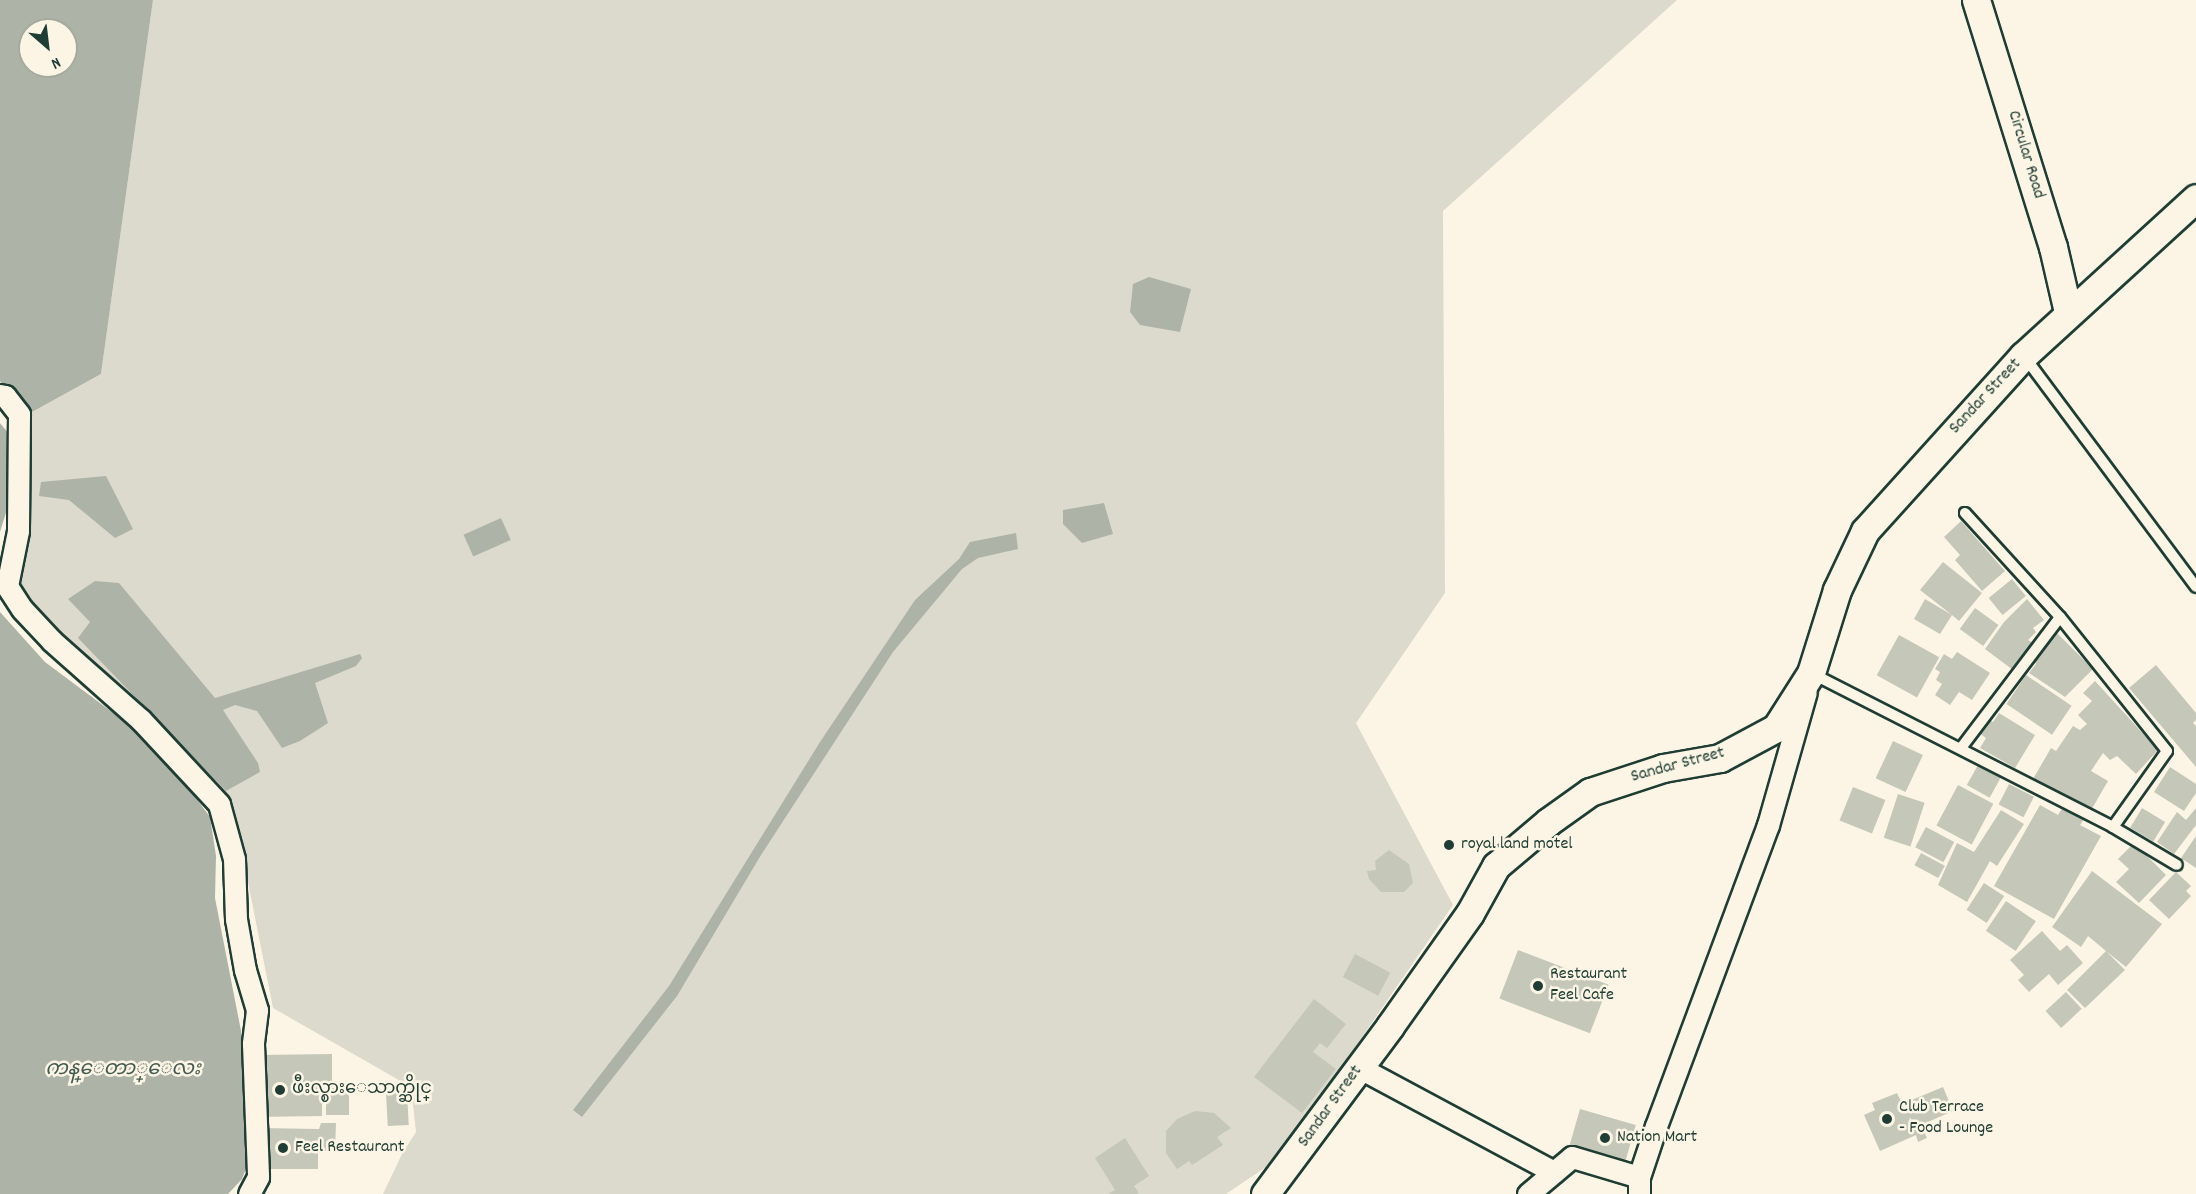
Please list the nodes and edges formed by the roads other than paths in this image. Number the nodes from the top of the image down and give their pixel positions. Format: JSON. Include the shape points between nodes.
{"nodes":[{"id":1,"x":1976,"y":0,"type":"edge"},
{"id":2,"x":2196,"y":198,"type":"edge"},
{"id":3,"x":2068,"y":312,"type":"junction"},
{"id":4,"x":2024,"y":356,"type":"junction"},
{"id":5,"x":0,"y":395,"type":"edge"},
{"id":6,"x":1965,"y":513,"type":"dead end"},
{"id":7,"x":2196,"y":587,"type":"edge"},
{"id":8,"x":2060,"y":617,"type":"junction"},
{"id":9,"x":1811,"y":673,"type":"junction"},
{"id":10,"x":1960,"y":748,"type":"junction"},
{"id":11,"x":2113,"y":827,"type":"junction"},
{"id":12,"x":2177,"y":865,"type":"dead end"},
{"id":13,"x":1360,"y":1068,"type":"junction"},
{"id":14,"x":1554,"y":1172,"type":"junction"},
{"id":15,"x":1639,"y":1185,"type":"edge"},
{"id":16,"x":249,"y":1194,"type":"edge"},
{"id":17,"x":1266,"y":1194,"type":"edge"},
{"id":18,"x":1528,"y":1194,"type":"edge"}],
"edges":[{"from":1,"to":3,"type":"street","name":"Circular Road","via":[[2053,247]]},
{"from":2,"to":3,"type":"street","name":"Sandar Street"},
{"from":3,"to":4,"type":"street","name":"Sandar Street"},
{"from":4,"to":7,"type":"lane"},
{"from":4,"to":9,"type":"street","name":"Sandar Street","via":[[1865,531],[1837,590]]},
{"from":5,"to":16,"type":"street","via":[[19,414],[18,531],[7,586],[52,641],[140,719],[219,804],[234,859],[241,950],[257,1010],[253,1044],[258,1177]]},
{"from":6,"to":8,"type":"lane"},
{"from":8,"to":10,"type":"lane"},
{"from":8,"to":11,"type":"lane","via":[[2167,751]]},
{"from":9,"to":10,"type":"lane"},
{"from":9,"to":13,"type":"street","name":"Sandar Street","via":[[1776,728],[1720,758],[1663,768],[1590,792],[1496,866],[1470,913]]},
{"from":9,"to":15,"type":"street","via":[[1768,825]]},
{"from":10,"to":11,"type":"lane"},
{"from":11,"to":12,"type":"lane"},
{"from":13,"to":14,"type":"street"},
{"from":13,"to":17,"type":"street","name":"Sandar Street"},
{"from":14,"to":15,"type":"street","via":[[1572,1157]]},
{"from":14,"to":18,"type":"street"}]}
